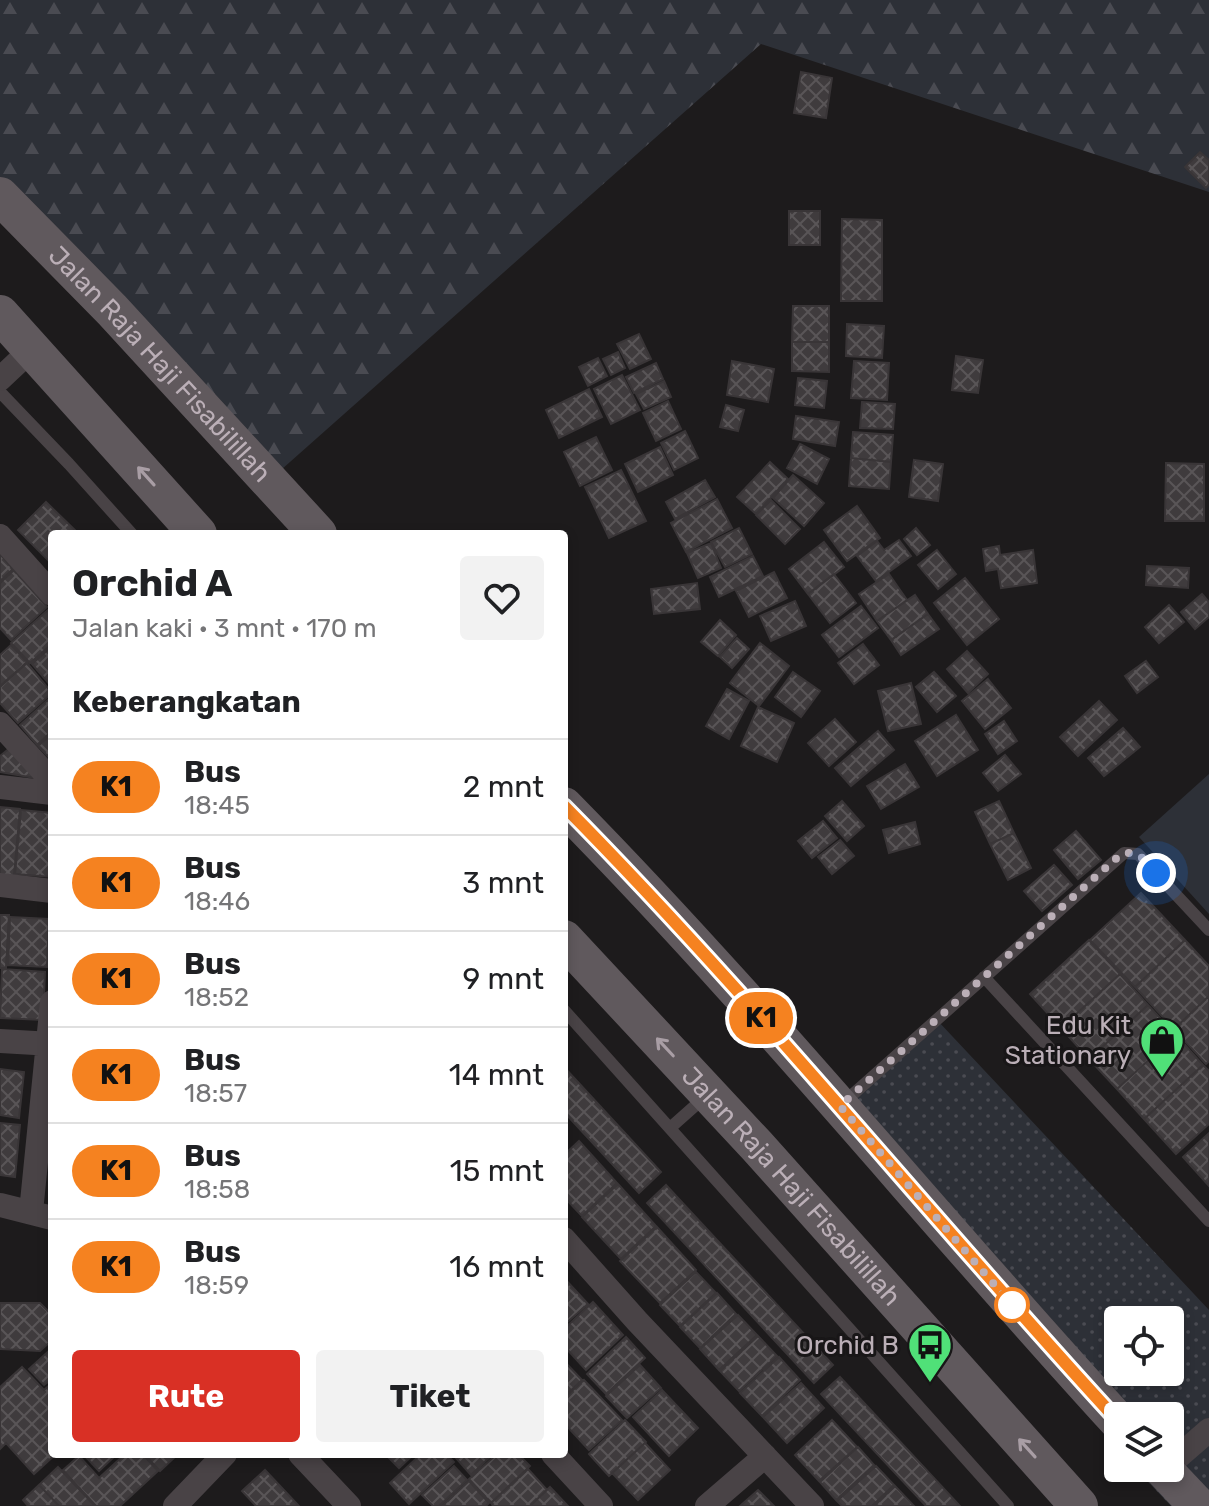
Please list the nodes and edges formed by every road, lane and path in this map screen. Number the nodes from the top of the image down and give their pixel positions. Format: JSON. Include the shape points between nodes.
{"nodes":[{"id":1,"x":0,"y":196,"type":"edge"},
{"id":2,"x":0,"y":314,"type":"edge"},
{"id":3,"x":33,"y":348,"type":"junction"},
{"id":4,"x":0,"y":379,"type":"edge"},
{"id":5,"x":0,"y":392,"type":"edge"},
{"id":6,"x":128,"y":530,"type":"edge"},
{"id":7,"x":194,"y":530,"type":"edge"},
{"id":8,"x":314,"y":530,"type":"edge"},
{"id":9,"x":0,"y":536,"type":"edge"},
{"id":10,"x":48,"y":590,"type":"edge"},
{"id":11,"x":0,"y":724,"type":"edge"},
{"id":12,"x":48,"y":777,"type":"edge"},
{"id":13,"x":0,"y":787,"type":"edge"},
{"id":14,"x":48,"y":793,"type":"edge"},
{"id":15,"x":568,"y":810,"type":"edge"},
{"id":16,"x":0,"y":885,"type":"edge"},
{"id":17,"x":48,"y":891,"type":"edge"},
{"id":18,"x":1209,"y":930,"type":"edge"},
{"id":19,"x":568,"y":943,"type":"edge"},
{"id":20,"x":984,"y":977,"type":"junction"},
{"id":21,"x":568,"y":1014,"type":"edge"},
{"id":22,"x":0,"y":1041,"type":"edge"},
{"id":23,"x":48,"y":1044,"type":"edge"},
{"id":24,"x":48,"y":1087,"type":"edge"},
{"id":25,"x":708,"y":1093,"type":"junction"},
{"id":26,"x":840,"y":1106,"type":"junction"},
{"id":27,"x":670,"y":1128,"type":"junction"},
{"id":28,"x":0,"y":1205,"type":"edge"},
{"id":29,"x":42,"y":1215,"type":"edge"},
{"id":30,"x":1209,"y":1221,"type":"edge"},
{"id":31,"x":568,"y":1243,"type":"edge"},
{"id":32,"x":1104,"y":1406,"type":"edge"},
{"id":33,"x":1209,"y":1430,"type":"edge"},
{"id":34,"x":1184,"y":1452,"type":"edge"},
{"id":35,"x":765,"y":1456,"type":"junction"},
{"id":36,"x":221,"y":1458,"type":"edge"},
{"id":37,"x":304,"y":1458,"type":"edge"},
{"id":38,"x":557,"y":1458,"type":"edge"},
{"id":39,"x":1181,"y":1482,"type":"edge"},
{"id":40,"x":1201,"y":1500,"type":"edge"},
{"id":41,"x":175,"y":1506,"type":"edge"},
{"id":42,"x":349,"y":1506,"type":"edge"},
{"id":43,"x":601,"y":1506,"type":"edge"},
{"id":44,"x":707,"y":1506,"type":"edge"},
{"id":45,"x":812,"y":1506,"type":"edge"},
{"id":46,"x":1008,"y":1506,"type":"edge"},
{"id":47,"x":1079,"y":1506,"type":"edge"}],
"edges":[{"from":1,"to":8,"type":"main road","name":"Jalan Raja Haji Fisabilillah"},
{"from":2,"to":3,"type":"main road"},
{"from":3,"to":4,"type":"street"},
{"from":7,"to":3,"type":"main road","one_way":true},
{"from":5,"to":6,"type":"lane"},
{"from":9,"to":10,"type":"street"},
{"from":11,"to":12,"type":"street"},
{"from":13,"to":14,"type":"street"},
{"from":15,"to":26,"type":"main road"},
{"from":16,"to":17,"type":"street"},
{"from":18,"to":20,"type":"lane","via":[[1138,854],[1124,853]]},
{"from":25,"to":19,"type":"main road","name":"Jalan Raja Haji Fisabilillah","one_way":true},
{"from":20,"to":26,"type":"lane"},
{"from":20,"to":30,"type":"lane"},
{"from":21,"to":27,"type":"lane"},
{"from":22,"to":23,"type":"street"},
{"from":24,"to":29,"type":"street"},
{"from":25,"to":27,"type":"lane"},
{"from":47,"to":25,"type":"main road","name":"Jalan Raja Haji Fisabilillah","one_way":true},
{"from":26,"to":32,"type":"main road"},
{"from":27,"to":46,"type":"lane"},
{"from":28,"to":29,"type":"street"},
{"from":31,"to":35,"type":"street"},
{"from":33,"to":34,"type":"street"},
{"from":35,"to":44,"type":"street"},
{"from":35,"to":45,"type":"street"},
{"from":36,"to":41,"type":"street"},
{"from":37,"to":42,"type":"street"},
{"from":38,"to":43,"type":"street"},
{"from":39,"to":40,"type":"main road"}]}
